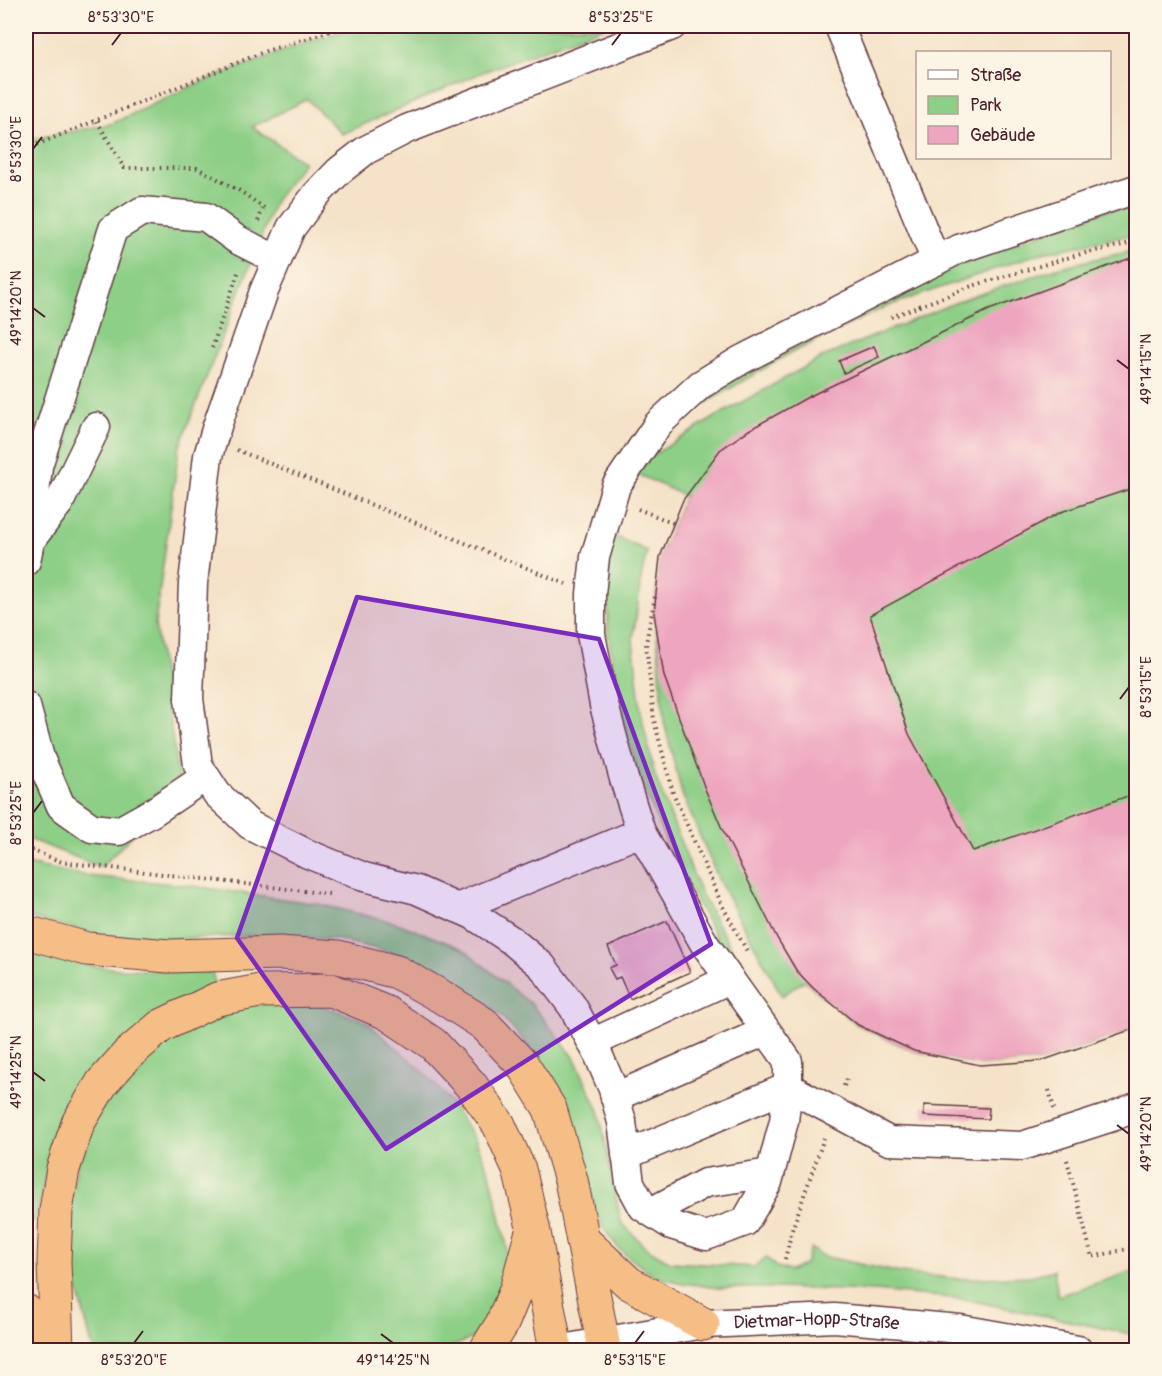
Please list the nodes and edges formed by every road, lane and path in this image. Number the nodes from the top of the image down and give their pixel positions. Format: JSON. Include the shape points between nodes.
{"nodes":[{"id":1,"x":347,"y":26,"type":"edge"},
{"id":2,"x":672,"y":26,"type":"edge"},
{"id":3,"x":839,"y":26,"type":"edge"},
{"id":4,"x":97,"y":121,"type":"junction"},
{"id":5,"x":26,"y":149,"type":"edge"},
{"id":6,"x":1137,"y":189,"type":"edge"},
{"id":7,"x":263,"y":208,"type":"junction"},
{"id":8,"x":291,"y":228,"type":"junction"},
{"id":9,"x":1137,"y":242,"type":"edge"},
{"id":10,"x":248,"y":246,"type":"junction"},
{"id":11,"x":277,"y":260,"type":"junction"},
{"id":12,"x":936,"y":261,"type":"junction"},
{"id":13,"x":881,"y":321,"type":"dead end"},
{"id":14,"x":211,"y":355,"type":"dead end"},
{"id":15,"x":96,"y":427,"type":"dead end"},
{"id":16,"x":213,"y":440,"type":"junction"},
{"id":17,"x":612,"y":499,"type":"junction"},
{"id":18,"x":673,"y":524,"type":"dead end"},
{"id":19,"x":28,"y":551,"type":"edge"},
{"id":20,"x":591,"y":594,"type":"junction"},
{"id":21,"x":655,"y":597,"type":"dead end"},
{"id":22,"x":26,"y":706,"type":"edge"},
{"id":23,"x":205,"y":777,"type":"junction"},
{"id":24,"x":641,"y":832,"type":"junction"},
{"id":25,"x":26,"y":848,"type":"edge"},
{"id":26,"x":334,"y":895,"type":"dead end"},
{"id":27,"x":457,"y":908,"type":"junction"},
{"id":28,"x":26,"y":932,"type":"edge"},
{"id":29,"x":748,"y":953,"type":"dead end"},
{"id":30,"x":730,"y":979,"type":"junction"},
{"id":31,"x":766,"y":1030,"type":"junction"},
{"id":32,"x":592,"y":1043,"type":"junction"},
{"id":33,"x":788,"y":1087,"type":"junction"},
{"id":34,"x":1048,"y":1090,"type":"dead end"},
{"id":35,"x":615,"y":1097,"type":"junction"},
{"id":36,"x":1137,"y":1107,"type":"edge"},
{"id":37,"x":1061,"y":1133,"type":"junction"},
{"id":38,"x":626,"y":1155,"type":"junction"},
{"id":39,"x":771,"y":1173,"type":"junction"},
{"id":40,"x":811,"y":1175,"type":"dead end"},
{"id":41,"x":651,"y":1212,"type":"junction"},
{"id":42,"x":533,"y":1227,"type":"junction"},
{"id":43,"x":583,"y":1240,"type":"junction"},
{"id":44,"x":1137,"y":1248,"type":"edge"},
{"id":45,"x":784,"y":1259,"type":"dead end"},
{"id":46,"x":26,"y":1311,"type":"edge"},
{"id":47,"x":703,"y":1324,"type":"junction"},
{"id":48,"x":604,"y":1346,"type":"edge"},
{"id":49,"x":43,"y":1350,"type":"edge"},
{"id":50,"x":57,"y":1350,"type":"edge"},
{"id":51,"x":486,"y":1350,"type":"edge"},
{"id":52,"x":557,"y":1350,"type":"edge"},
{"id":53,"x":681,"y":1350,"type":"edge"},
{"id":54,"x":1078,"y":1350,"type":"edge"}],
"edges":[{"from":1,"to":4,"type":"path","via":[[266,51]]},
{"from":2,"to":8,"type":"street","via":[[407,129],[366,150],[339,171]]},
{"from":3,"to":12,"type":"street"},
{"from":4,"to":5,"type":"path"},
{"from":4,"to":7,"type":"path","via":[[124,168],[197,168]]},
{"from":6,"to":12,"type":"street","via":[[959,249]]},
{"from":7,"to":8,"type":"path"},
{"from":7,"to":10,"type":"path"},
{"from":8,"to":11,"type":"street"},
{"from":9,"to":13,"type":"path","via":[[972,286]]},
{"from":10,"to":11,"type":"street"},
{"from":10,"to":14,"type":"path"},
{"from":10,"to":19,"type":"street","via":[[206,217],[142,211],[114,229],[38,466]]},
{"from":11,"to":16,"type":"street"},
{"from":12,"to":17,"type":"street","via":[[741,360],[700,385],[658,423],[616,486]]},
{"from":15,"to":19,"type":"street","via":[[59,503]]},
{"from":16,"to":20,"type":"path"},
{"from":16,"to":23,"type":"street","via":[[193,583],[189,699],[198,765]]},
{"from":17,"to":18,"type":"path"},
{"from":17,"to":20,"type":"street","via":[[595,557]]},
{"from":20,"to":24,"type":"street","via":[[591,634],[604,705]]},
{"from":21,"to":29,"type":"path","via":[[646,643],[654,720],[673,793],[722,905]]},
{"from":22,"to":23,"type":"street","via":[[40,758],[61,806],[92,828],[118,831]]},
{"from":23,"to":27,"type":"street","via":[[250,825],[364,877],[417,890]]},
{"from":24,"to":27,"type":"street"},
{"from":24,"to":30,"type":"street","via":[[704,943]]},
{"from":25,"to":26,"type":"path","via":[[62,862]]},
{"from":27,"to":32,"type":"street","via":[[511,940],[542,966],[573,1007]]},
{"from":28,"to":43,"type":"highway","via":[[87,949],[169,956],[280,953],[338,957],[397,972],[484,1024],[522,1064],[550,1109],[572,1180]]},
{"from":30,"to":31,"type":"street"},
{"from":30,"to":32,"type":"street"},
{"from":31,"to":33,"type":"street","via":[[788,1061]]},
{"from":31,"to":35,"type":"street"},
{"from":32,"to":35,"type":"street"},
{"from":33,"to":37,"type":"street","via":[[889,1141],[1022,1146]]},
{"from":33,"to":38,"type":"street"},
{"from":33,"to":39,"type":"street"},
{"from":34,"to":37,"type":"path"},
{"from":35,"to":38,"type":"street"},
{"from":36,"to":37,"type":"street"},
{"from":37,"to":44,"type":"path","via":[[1092,1257]]},
{"from":38,"to":41,"type":"street","via":[[630,1183],[643,1207]]},
{"from":39,"to":41,"type":"street","via":[[705,1183]]},
{"from":39,"to":41,"type":"street","via":[[745,1222],[705,1236],[670,1225]]},
{"from":40,"to":45,"type":"path"},
{"from":42,"to":50,"type":"highway","via":[[519,1169],[499,1125],[471,1085],[433,1044],[387,1013],[331,990],[260,991],[217,999],[161,1026],[127,1055],[102,1083],[78,1123],[63,1169],[56,1210]]},
{"from":42,"to":51,"type":"highway","via":[[516,1290]]},
{"from":42,"to":52,"type":"highway"},
{"from":43,"to":47,"type":"highway","via":[[628,1283]]},
{"from":43,"to":48,"type":"highway"},
{"from":46,"to":49,"type":"highway"},
{"from":47,"to":48,"type":"street","name":"Dietmar-Hopp-Straße"},
{"from":47,"to":53,"type":"street"},
{"from":47,"to":54,"type":"street","name":"Dietmar-Hopp-Straße","via":[[835,1318],[960,1329]]},
{"from":48,"to":52,"type":"street","name":"Dietmar-Hopp-Straße"}]}
